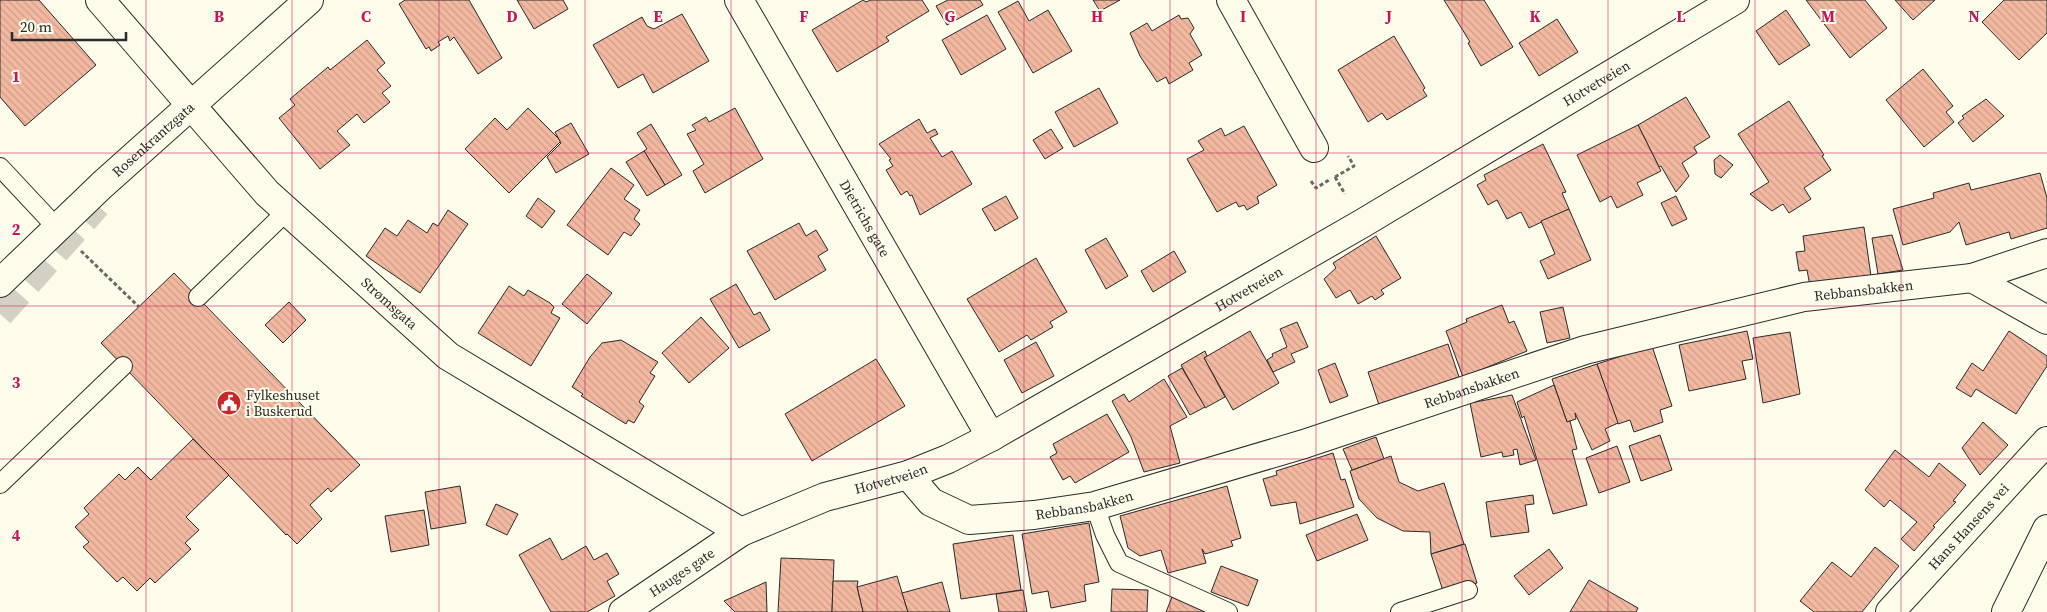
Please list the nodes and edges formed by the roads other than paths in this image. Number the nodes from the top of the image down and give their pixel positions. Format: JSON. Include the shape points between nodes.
{"nodes":[{"id":1,"x":100,"y":0,"type":"edge"},
{"id":2,"x":309,"y":0,"type":"edge"},
{"id":3,"x":739,"y":0,"type":"edge"},
{"id":4,"x":1231,"y":0,"type":"edge"},
{"id":5,"x":1732,"y":1,"type":"edge"},
{"id":6,"x":191,"y":106,"type":"junction"},
{"id":7,"x":1314,"y":148,"type":"dead end"},
{"id":8,"x":0,"y":168,"type":"edge"},
{"id":9,"x":288,"y":211,"type":"junction"},
{"id":10,"x":57,"y":228,"type":"junction"},
{"id":11,"x":2047,"y":253,"type":"edge"},
{"id":12,"x":1972,"y":278,"type":"junction"},
{"id":13,"x":0,"y":283,"type":"edge"},
{"id":14,"x":198,"y":297,"type":"dead end"},
{"id":15,"x":2047,"y":320,"type":"edge"},
{"id":16,"x":123,"y":366,"type":"dead end"},
{"id":17,"x":991,"y":437,"type":"junction"},
{"id":18,"x":2047,"y":441,"type":"edge"},
{"id":19,"x":908,"y":474,"type":"junction"},
{"id":20,"x":0,"y":484,"type":"edge"},
{"id":21,"x":1095,"y":506,"type":"junction"},
{"id":22,"x":2047,"y":530,"type":"edge"},
{"id":23,"x":741,"y":532,"type":"junction"},
{"id":24,"x":1468,"y":590,"type":"dead end"},
{"id":25,"x":623,"y":612,"type":"edge"},
{"id":26,"x":1228,"y":612,"type":"edge"},
{"id":27,"x":1400,"y":612,"type":"edge"},
{"id":28,"x":1890,"y":612,"type":"edge"},
{"id":29,"x":2006,"y":612,"type":"edge"}],
"edges":[{"from":1,"to":6,"type":"street","name":"Strømsgata"},
{"from":2,"to":6,"type":"street","name":"Rosenkrantzgata"},
{"from":3,"to":17,"type":"street","name":"Dietrichs gate"},
{"from":4,"to":7,"type":"street"},
{"from":5,"to":17,"type":"street","name":"Hotvetveien","via":[[1363,223]]},
{"from":6,"to":9,"type":"street","name":"Strømsgata","via":[[267,193]]},
{"from":6,"to":10,"type":"street","name":"Rosenkrantzgata"},
{"from":8,"to":10,"type":"lane"},
{"from":9,"to":14,"type":"lane"},
{"from":9,"to":23,"type":"street","name":"Strømsgata","via":[[448,356]]},
{"from":10,"to":13,"type":"street","name":"Rosenkrantzgata"},
{"from":11,"to":12,"type":"street","name":"Rebbansbakken"},
{"from":12,"to":15,"type":"street"},
{"from":12,"to":21,"type":"street","name":"Rebbansbakken","via":[[1804,297],[1585,350],[1304,444]]},
{"from":16,"to":20,"type":"lane"},
{"from":17,"to":19,"type":"street","name":"Hotvetveien"},
{"from":18,"to":28,"type":"street","name":"Hans Hansens vei"},
{"from":19,"to":21,"type":"street","name":"Rebbansbakken","via":[[932,502],[969,520]]},
{"from":19,"to":23,"type":"street","name":"Hotvetveien","via":[[825,497]]},
{"from":21,"to":26,"type":"lane","via":[[1119,563]]},
{"from":22,"to":29,"type":"street"},
{"from":23,"to":25,"type":"street","name":"Hauges gate"},
{"from":24,"to":27,"type":"lane"}]}
